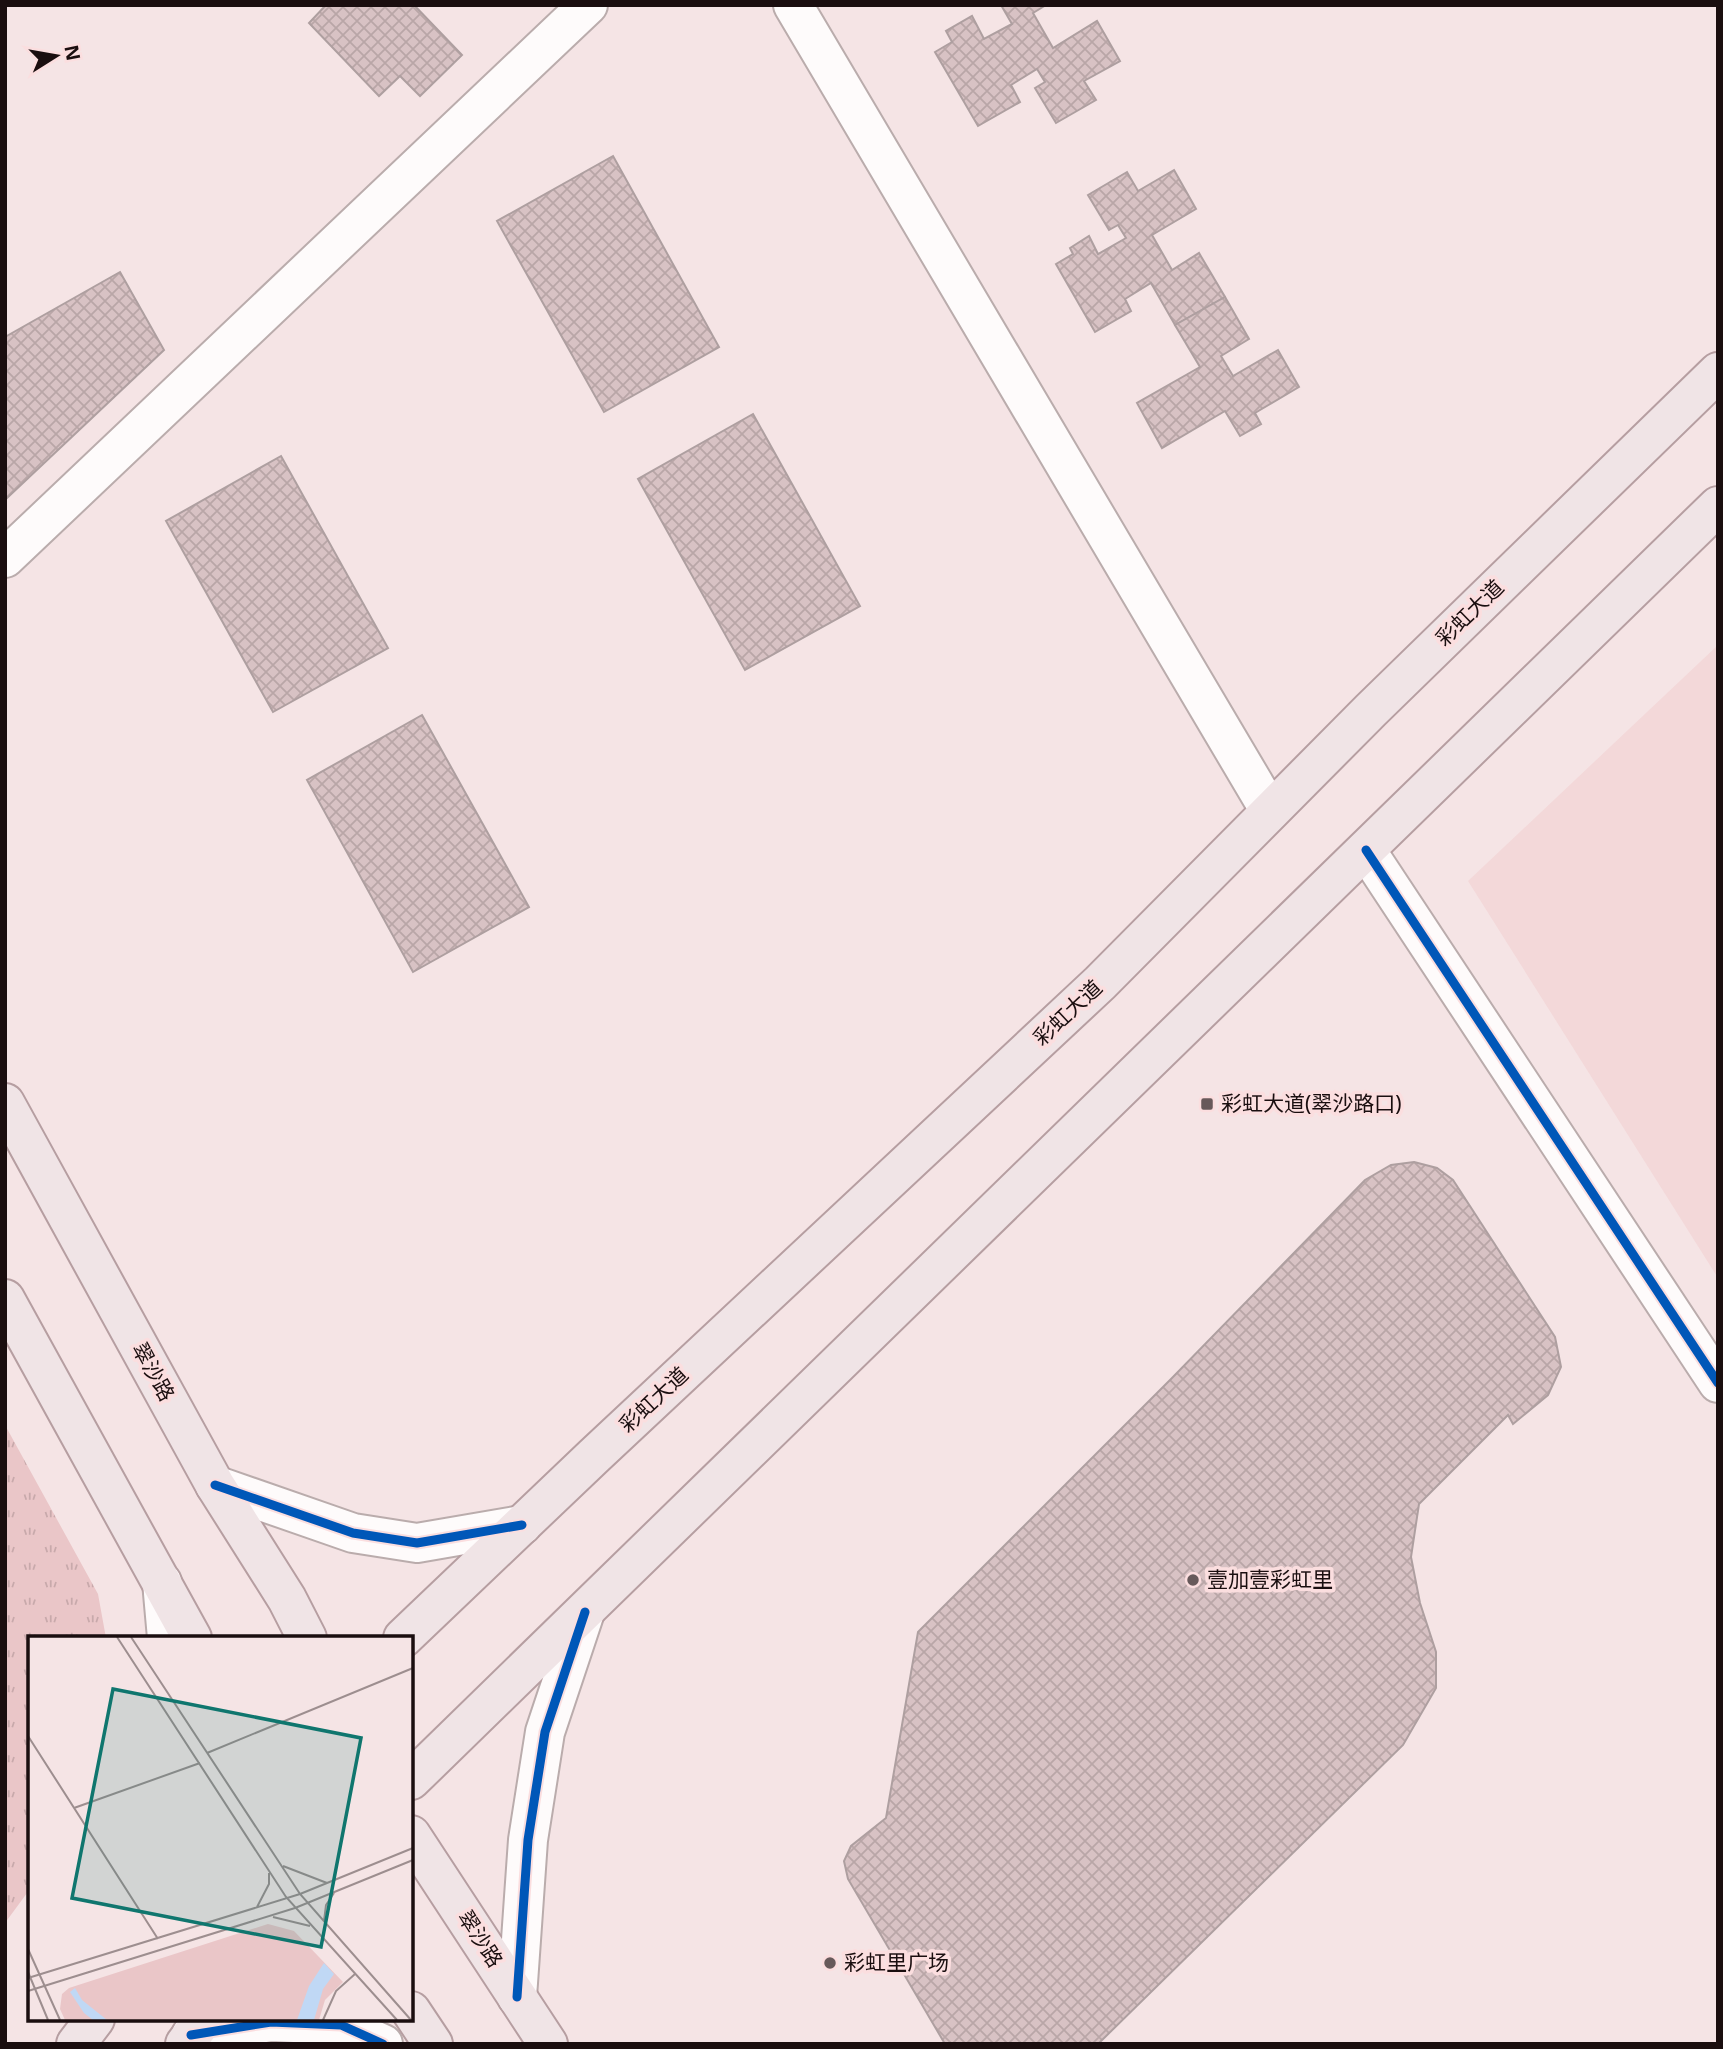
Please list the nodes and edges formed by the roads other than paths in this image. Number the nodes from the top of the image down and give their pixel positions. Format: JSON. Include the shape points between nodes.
{"nodes":[{"id":1,"x":587,"y":5,"type":"edge"},
{"id":2,"x":793,"y":5,"type":"edge"},
{"id":3,"x":1718,"y":372,"type":"edge"},
{"id":4,"x":1718,"y":506,"type":"edge"},
{"id":5,"x":5,"y":558,"type":"edge"},
{"id":6,"x":1270,"y":811,"type":"junction"},
{"id":7,"x":1366,"y":850,"type":"junction"},
{"id":8,"x":5,"y":1104,"type":"edge"},
{"id":9,"x":5,"y":1298,"type":"edge"},
{"id":10,"x":1718,"y":1383,"type":"edge"},
{"id":11,"x":215,"y":1485,"type":"junction"},
{"id":12,"x":522,"y":1525,"type":"junction"},
{"id":13,"x":162,"y":1582,"type":"junction"},
{"id":14,"x":585,"y":1612,"type":"junction"},
{"id":15,"x":167,"y":1636,"type":"edge"},
{"id":16,"x":191,"y":1636,"type":"edge"},
{"id":17,"x":306,"y":1636,"type":"edge"},
{"id":18,"x":405,"y":1636,"type":"edge"},
{"id":19,"x":413,"y":1778,"type":"edge"},
{"id":20,"x":413,"y":1838,"type":"edge"},
{"id":21,"x":517,"y":1997,"type":"junction"},
{"id":22,"x":413,"y":2014,"type":"edge"},
{"id":23,"x":93,"y":2021,"type":"edge"},
{"id":24,"x":194,"y":2033,"type":"edge"},
{"id":25,"x":76,"y":2044,"type":"edge"},
{"id":26,"x":383,"y":2044,"type":"edge"},
{"id":27,"x":433,"y":2044,"type":"edge"},
{"id":28,"x":548,"y":2044,"type":"edge"}],
"edges":[{"from":1,"to":5,"type":"street"},
{"from":2,"to":6,"type":"street"},
{"from":3,"to":6,"type":"main road","name":"彩虹大道"},
{"from":4,"to":7,"type":"main road"},
{"from":6,"to":12,"type":"main road","name":"彩虹大道","via":[[1100,983]]},
{"from":7,"to":10,"type":"street"},
{"from":7,"to":14,"type":"main road"},
{"from":8,"to":11,"type":"main road","name":"翠沙路"},
{"from":9,"to":13,"type":"main road"},
{"from":11,"to":12,"type":"street","via":[[353,1533],[417,1543]]},
{"from":11,"to":17,"type":"main road","name":"翠沙路"},
{"from":12,"to":18,"type":"main road","name":"彩虹大道"},
{"from":13,"to":15,"type":"street"},
{"from":13,"to":16,"type":"main road"},
{"from":14,"to":19,"type":"main road"},
{"from":14,"to":21,"type":"street","via":[[545,1732],[528,1840]]},
{"from":20,"to":21,"type":"main road","name":"翠沙路"},
{"from":21,"to":28,"type":"main road","name":"翠沙路"},
{"from":22,"to":27,"type":"main road"},
{"from":23,"to":25,"type":"main road"},
{"from":24,"to":26,"type":"street","via":[[271,2022],[341,2025]]}]}
